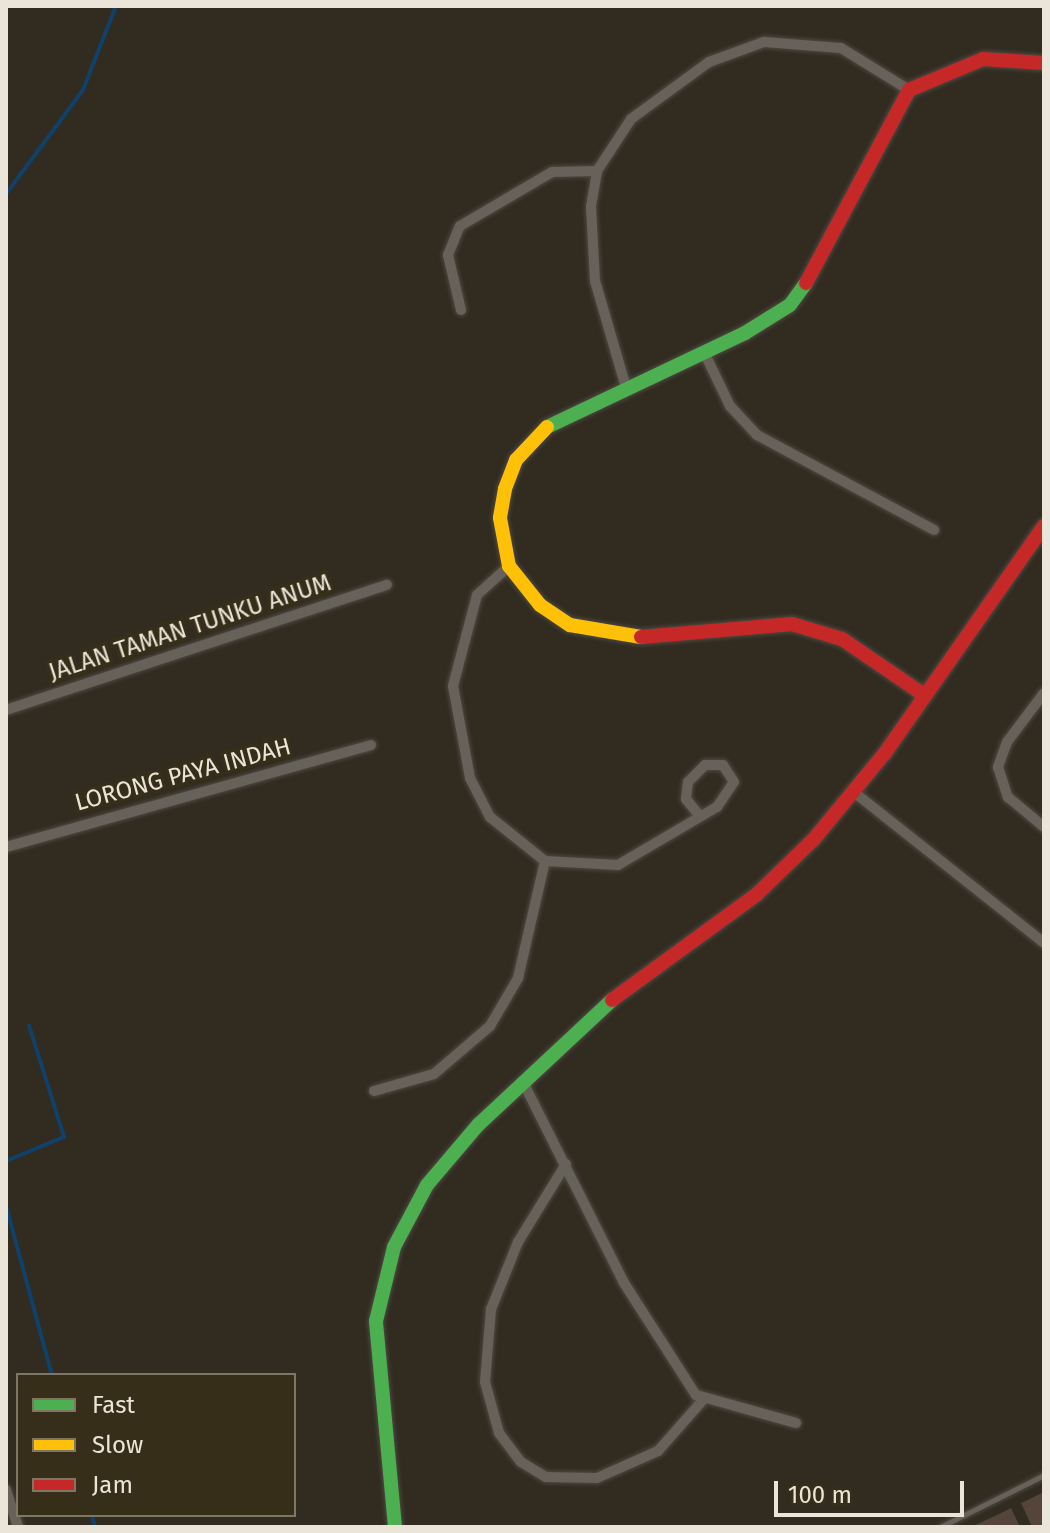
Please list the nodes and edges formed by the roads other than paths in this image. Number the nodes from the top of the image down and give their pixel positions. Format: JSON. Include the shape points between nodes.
{"nodes":[{"id":1,"x":1044,"y":63,"type":"edge"},
{"id":2,"x":909,"y":90,"type":"junction"},
{"id":3,"x":597,"y":171,"type":"junction"},
{"id":4,"x":461,"y":310,"type":"dead end"},
{"id":5,"x":704,"y":352,"type":"junction"},
{"id":6,"x":625,"y":384,"type":"junction"},
{"id":7,"x":1044,"y":526,"type":"edge"},
{"id":8,"x":934,"y":530,"type":"dead end"},
{"id":9,"x":509,"y":566,"type":"junction"},
{"id":10,"x":387,"y":585,"type":"dead end"},
{"id":11,"x":1044,"y":693,"type":"edge"},
{"id":12,"x":924,"y":695,"type":"junction"},
{"id":13,"x":6,"y":710,"type":"edge"},
{"id":14,"x":371,"y":745,"type":"dead end"},
{"id":15,"x":855,"y":793,"type":"junction"},
{"id":16,"x":698,"y":814,"type":"junction"},
{"id":17,"x":1044,"y":827,"type":"edge"},
{"id":18,"x":6,"y":847,"type":"edge"},
{"id":19,"x":545,"y":861,"type":"junction"},
{"id":20,"x":1043,"y":940,"type":"edge"},
{"id":21,"x":524,"y":1084,"type":"junction"},
{"id":22,"x":374,"y":1091,"type":"dead end"},
{"id":23,"x":566,"y":1164,"type":"junction"},
{"id":24,"x":703,"y":1400,"type":"junction"},
{"id":25,"x":796,"y":1423,"type":"dead end"},
{"id":26,"x":1044,"y":1475,"type":"edge"},
{"id":27,"x":6,"y":1490,"type":"edge"},
{"id":28,"x":18,"y":1527,"type":"edge"},
{"id":29,"x":395,"y":1527,"type":"edge"},
{"id":30,"x":940,"y":1527,"type":"edge"}],
"edges":[{"from":1,"to":2,"type":"street","via":[[983,59]]},
{"from":2,"to":3,"type":"street","via":[[829,45],[746,45],[641,109]]},
{"from":2,"to":5,"type":"street","via":[[802,293],[767,322]]},
{"from":3,"to":4,"type":"street","via":[[552,172],[460,226],[448,255]]},
{"from":3,"to":6,"type":"street","via":[[591,256]]},
{"from":5,"to":6,"type":"street"},
{"from":5,"to":8,"type":"street","via":[[730,406],[757,435]]},
{"from":6,"to":9,"type":"street","via":[[552,421],[516,460],[500,518]]},
{"from":7,"to":12,"type":"street"},
{"from":9,"to":12,"type":"street","via":[[540,605],[583,630],[629,638],[792,624],[842,639]]},
{"from":9,"to":19,"type":"street","via":[[476,600],[453,707],[482,805],[503,834]]},
{"from":10,"to":13,"type":"street","name":"JALAN TAMAN TUNKU ANUM"},
{"from":11,"to":17,"type":"street","via":[[1007,742],[998,767],[1008,797]]},
{"from":12,"to":15,"type":"street"},
{"from":14,"to":18,"type":"street","name":"LORONG PAYA INDAH"},
{"from":15,"to":20,"type":"street"},
{"from":15,"to":21,"type":"street","via":[[767,885],[625,987]]},
{"from":16,"to":16,"type":"street","via":[[686,799],[688,782],[705,765],[723,765],[733,775],[730,792]]},
{"from":16,"to":19,"type":"street","via":[[629,862]]},
{"from":19,"to":22,"type":"street","via":[[518,978],[495,1019],[448,1066]]},
{"from":21,"to":23,"type":"street"},
{"from":21,"to":29,"type":"street","via":[[441,1165],[394,1247],[376,1350]]},
{"from":23,"to":24,"type":"street","via":[[624,1283]]},
{"from":23,"to":24,"type":"street","via":[[518,1242],[491,1309],[485,1382],[499,1433],[521,1462],[546,1477],[597,1478],[658,1451]]},
{"from":24,"to":25,"type":"street"},
{"from":26,"to":30,"type":"lane"},
{"from":27,"to":28,"type":"street"}]}
